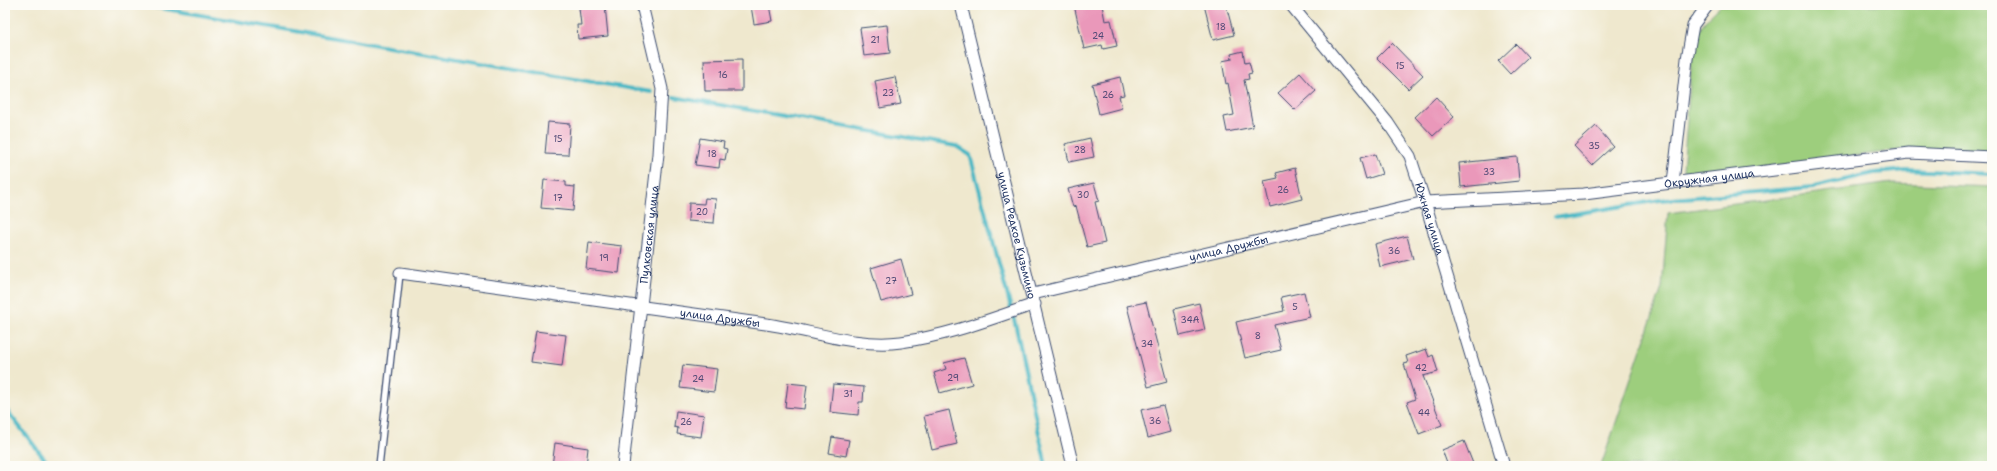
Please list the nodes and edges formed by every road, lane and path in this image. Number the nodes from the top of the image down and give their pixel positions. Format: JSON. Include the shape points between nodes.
{"nodes":[{"id":1,"x":642,"y":5,"type":"edge"},
{"id":2,"x":961,"y":5,"type":"edge"},
{"id":3,"x":1291,"y":5,"type":"edge"},
{"id":4,"x":1708,"y":5,"type":"edge"},
{"id":5,"x":1992,"y":157,"type":"edge"},
{"id":6,"x":1674,"y":183,"type":"junction"},
{"id":7,"x":1425,"y":202,"type":"junction"},
{"id":8,"x":400,"y":273,"type":"joint"},
{"id":9,"x":1034,"y":299,"type":"junction"},
{"id":10,"x":642,"y":306,"type":"junction"},
{"id":11,"x":379,"y":466,"type":"edge"},
{"id":12,"x":623,"y":466,"type":"edge"},
{"id":13,"x":1073,"y":466,"type":"edge"},
{"id":14,"x":1504,"y":466,"type":"edge"}],
"edges":[{"from":1,"to":10,"type":"street","name":"Пулковская улица","via":[[662,89]]},
{"from":2,"to":9,"type":"street","name":"улица Редкое Кузьмино"},
{"from":3,"to":7,"type":"street","name":"Южная улица","via":[[1388,123],[1410,156]]},
{"from":4,"to":6,"type":"street","via":[[1693,26]]},
{"from":5,"to":6,"type":"street","name":"Окружная улица","via":[[1909,153]]},
{"from":6,"to":7,"type":"street","name":"Окружная улица","via":[[1584,194]]},
{"from":7,"to":9,"type":"street","name":"улица Дружбы"},
{"from":7,"to":14,"type":"street","name":"Южная улица"},
{"from":8,"to":10,"type":"street","name":"улица Дружбы"},
{"from":8,"to":11,"type":"lane"},
{"from":9,"to":10,"type":"street","name":"улица Дружбы","via":[[970,327],[900,342],[868,343],[770,324]]},
{"from":9,"to":13,"type":"street","name":"улица Редкое Кузьмино"},
{"from":10,"to":12,"type":"street","name":"Пулковская улица"}]}
